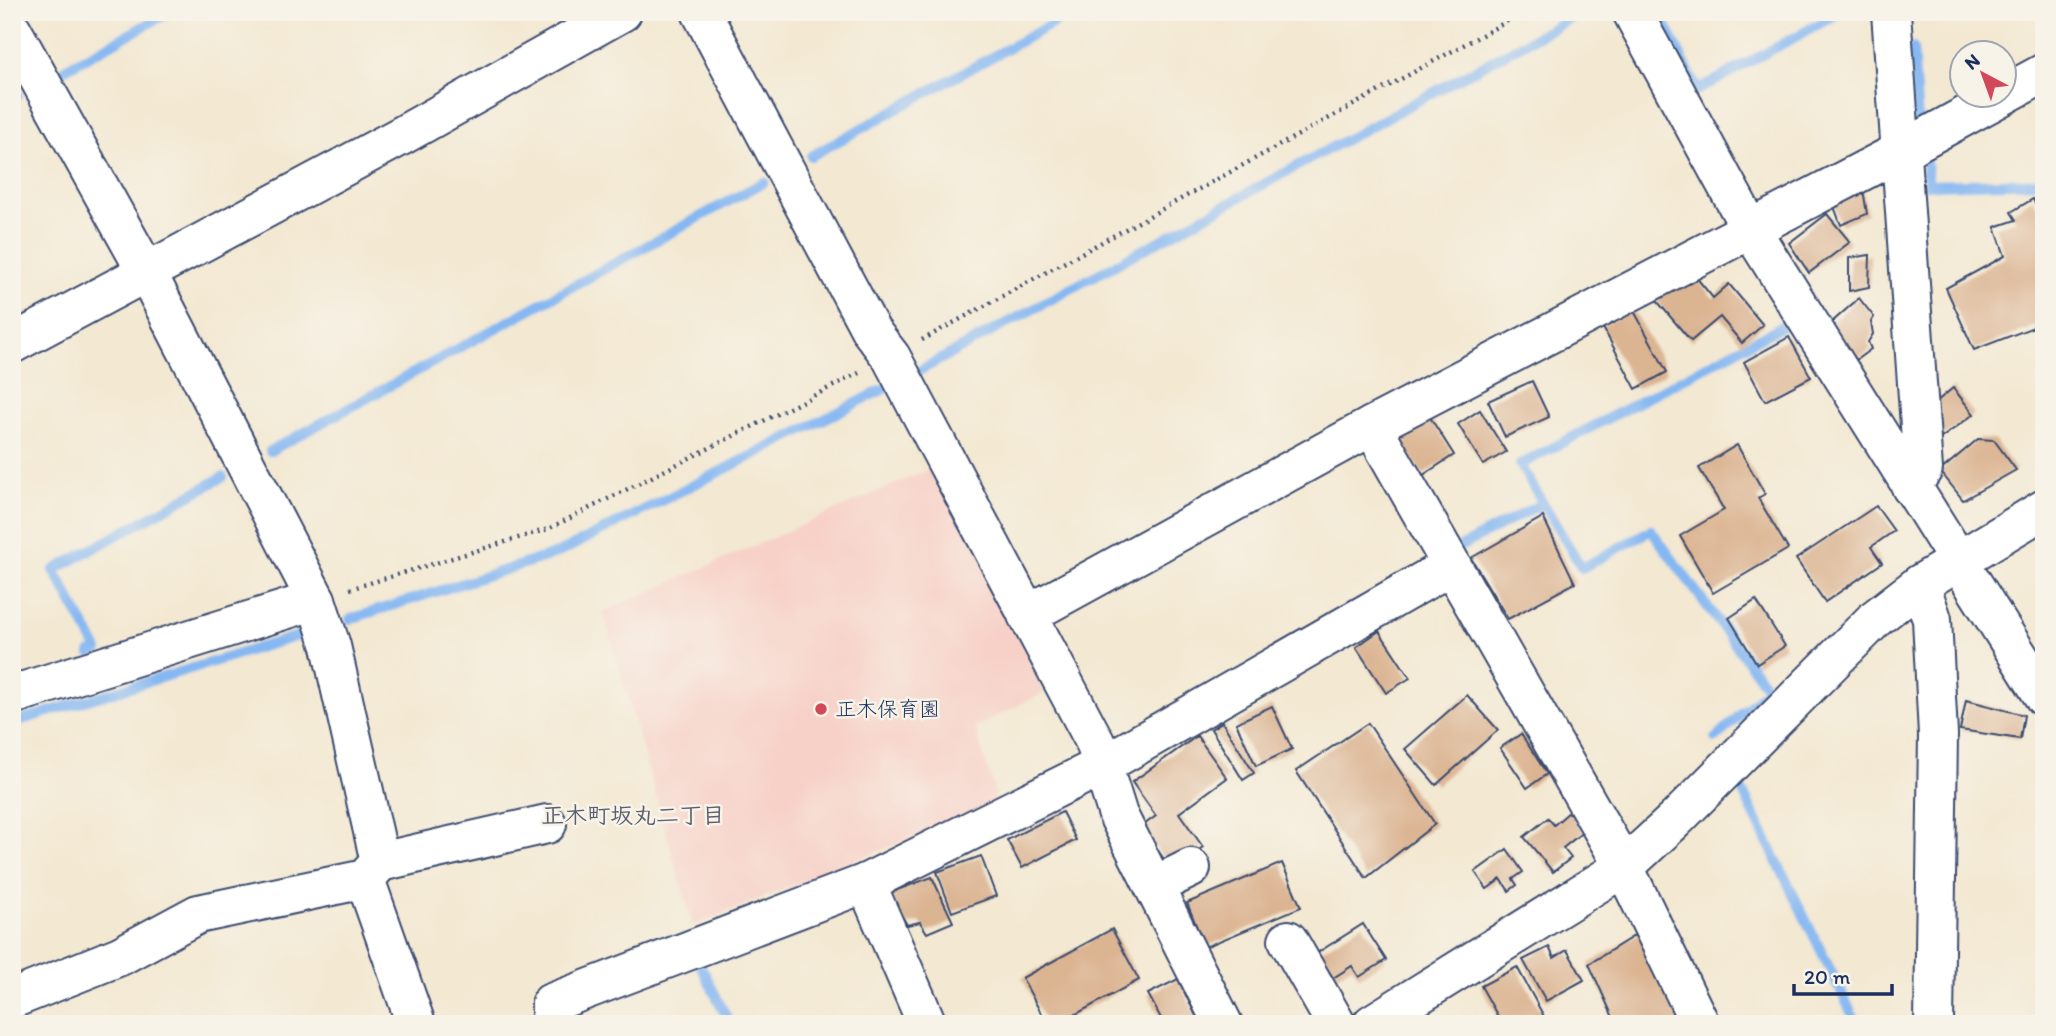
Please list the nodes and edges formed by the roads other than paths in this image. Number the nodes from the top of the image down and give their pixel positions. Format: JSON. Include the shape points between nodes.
{"nodes":[{"id":1,"x":622,"y":12,"type":"edge"},
{"id":2,"x":701,"y":12,"type":"edge"},
{"id":3,"x":1632,"y":12,"type":"edge"},
{"id":4,"x":1891,"y":12,"type":"edge"},
{"id":5,"x":12,"y":30,"type":"edge"},
{"id":6,"x":2044,"y":73,"type":"edge"},
{"id":7,"x":1901,"y":151,"type":"junction"},
{"id":8,"x":1751,"y":230,"type":"junction"},
{"id":9,"x":146,"y":271,"type":"junction"},
{"id":10,"x":12,"y":344,"type":"edge"},
{"id":11,"x":1372,"y":426,"type":"junction"},
{"id":12,"x":1911,"y":487,"type":"junction"},
{"id":13,"x":2044,"y":509,"type":"edge"},
{"id":14,"x":1959,"y":561,"type":"junction"},
{"id":15,"x":1450,"y":566,"type":"junction"},
{"id":16,"x":1920,"y":584,"type":"junction"},
{"id":17,"x":316,"y":600,"type":"junction"},
{"id":18,"x":1027,"y":615,"type":"junction"},
{"id":19,"x":12,"y":695,"type":"edge"},
{"id":20,"x":2044,"y":697,"type":"edge"},
{"id":21,"x":1103,"y":765,"type":"junction"},
{"id":22,"x":547,"y":824,"type":"dead end"},
{"id":23,"x":1191,"y":867,"type":"dead end"},
{"id":24,"x":1624,"y":867,"type":"junction"},
{"id":25,"x":372,"y":870,"type":"junction"},
{"id":26,"x":866,"y":883,"type":"junction"},
{"id":27,"x":1154,"y":886,"type":"junction"},
{"id":28,"x":1288,"y":940,"type":"dead end"},
{"id":29,"x":12,"y":999,"type":"edge"},
{"id":30,"x":416,"y":1024,"type":"edge"},
{"id":31,"x":551,"y":1024,"type":"edge"},
{"id":32,"x":927,"y":1024,"type":"edge"},
{"id":33,"x":1223,"y":1024,"type":"edge"},
{"id":34,"x":1336,"y":1024,"type":"edge"},
{"id":35,"x":1372,"y":1024,"type":"edge"},
{"id":36,"x":1700,"y":1024,"type":"edge"},
{"id":37,"x":1934,"y":1024,"type":"edge"}],
"edges":[{"from":1,"to":9,"type":"street"},
{"from":2,"to":18,"type":"street"},
{"from":3,"to":8,"type":"street"},
{"from":4,"to":7,"type":"street"},
{"from":5,"to":9,"type":"street"},
{"from":6,"to":7,"type":"street"},
{"from":7,"to":8,"type":"street"},
{"from":7,"to":12,"type":"street","via":[[1923,469]]},
{"from":8,"to":11,"type":"street"},
{"from":8,"to":12,"type":"street"},
{"from":9,"to":10,"type":"street"},
{"from":9,"to":17,"type":"street"},
{"from":11,"to":15,"type":"street"},
{"from":11,"to":18,"type":"street"},
{"from":12,"to":14,"type":"street"},
{"from":13,"to":14,"type":"street"},
{"from":14,"to":16,"type":"street"},
{"from":14,"to":20,"type":"street"},
{"from":15,"to":21,"type":"street"},
{"from":15,"to":24,"type":"street"},
{"from":16,"to":24,"type":"street","via":[[1876,618]]},
{"from":16,"to":37,"type":"street","via":[[1932,620],[1938,735]]},
{"from":17,"to":19,"type":"street"},
{"from":17,"to":25,"type":"street","via":[[331,646]]},
{"from":18,"to":21,"type":"street"},
{"from":21,"to":26,"type":"street"},
{"from":21,"to":27,"type":"street","via":[[1118,816]]},
{"from":22,"to":25,"type":"street"},
{"from":23,"to":27,"type":"street"},
{"from":24,"to":35,"type":"street"},
{"from":24,"to":36,"type":"street"},
{"from":25,"to":29,"type":"street","via":[[198,914],[120,956]]},
{"from":25,"to":30,"type":"street"},
{"from":26,"to":31,"type":"street","via":[[551,1003]]},
{"from":26,"to":32,"type":"street"},
{"from":27,"to":33,"type":"street"},
{"from":28,"to":34,"type":"street"}]}
